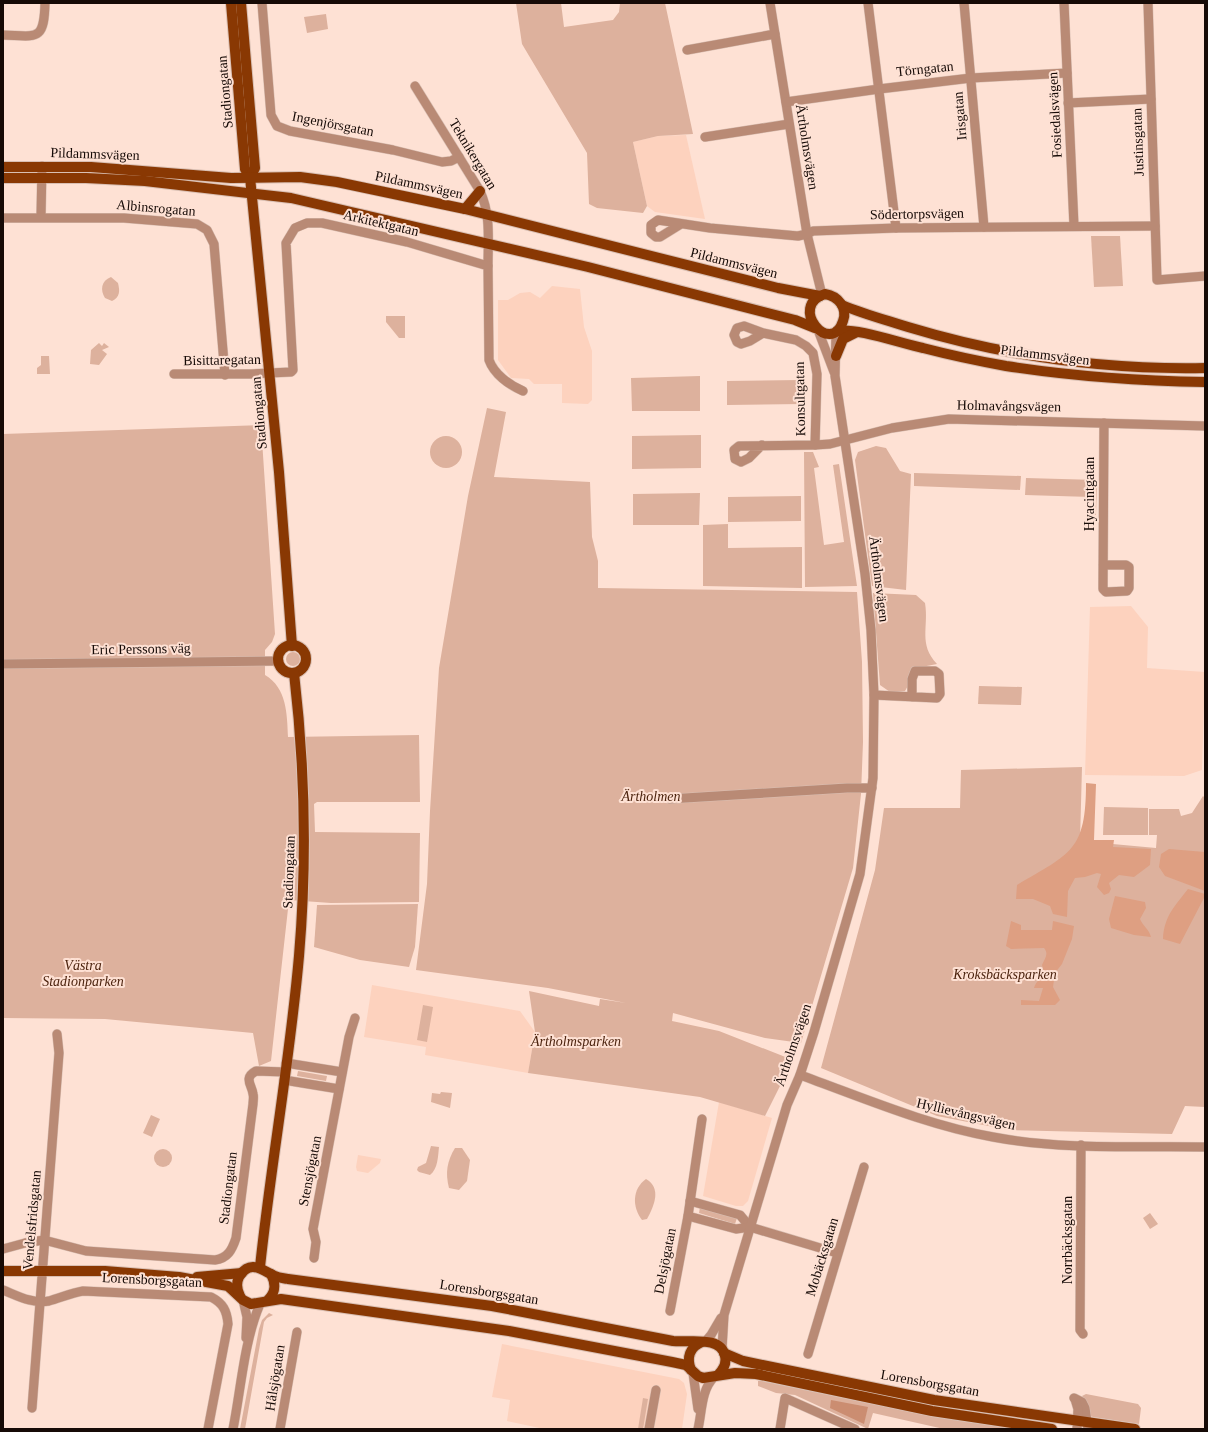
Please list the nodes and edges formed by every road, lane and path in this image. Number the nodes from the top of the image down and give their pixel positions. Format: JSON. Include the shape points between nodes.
{"nodes":[{"id":1,"x":45,"y":3,"type":"edge"},
{"id":2,"x":231,"y":3,"type":"edge"},
{"id":3,"x":241,"y":3,"type":"edge"},
{"id":4,"x":262,"y":3,"type":"edge"},
{"id":5,"x":770,"y":3,"type":"edge"},
{"id":6,"x":868,"y":3,"type":"edge"},
{"id":7,"x":964,"y":3,"type":"edge"},
{"id":8,"x":1064,"y":3,"type":"edge"},
{"id":9,"x":1148,"y":3,"type":"edge"},
{"id":10,"x":775,"y":34,"type":"junction"},
{"id":11,"x":3,"y":35,"type":"edge"},
{"id":12,"x":688,"y":50,"type":"dead end"},
{"id":13,"x":1067,"y":74,"type":"junction"},
{"id":14,"x":971,"y":78,"type":"junction"},
{"id":15,"x":415,"y":86,"type":"dead end"},
{"id":16,"x":879,"y":89,"type":"junction"},
{"id":17,"x":1151,"y":99,"type":"junction"},
{"id":18,"x":786,"y":102,"type":"junction"},
{"id":19,"x":1068,"y":103,"type":"junction"},
{"id":20,"x":789,"y":124,"type":"junction"},
{"id":21,"x":705,"y":137,"type":"dead end"},
{"id":22,"x":459,"y":157,"type":"junction"},
{"id":23,"x":254,"y":160,"type":"junction"},
{"id":24,"x":42,"y":166,"type":"junction"},
{"id":25,"x":3,"y":167,"type":"edge"},
{"id":26,"x":275,"y":176,"type":"junction"},
{"id":27,"x":42,"y":177,"type":"junction"},
{"id":28,"x":250,"y":177,"type":"junction"},
{"id":29,"x":3,"y":178,"type":"edge"},
{"id":30,"x":480,"y":191,"type":"junction"},
{"id":31,"x":251,"y":193,"type":"junction"},
{"id":32,"x":465,"y":209,"type":"junction"},
{"id":33,"x":41,"y":216,"type":"junction"},
{"id":34,"x":488,"y":216,"type":"junction"},
{"id":35,"x":3,"y":218,"type":"edge"},
{"id":36,"x":680,"y":224,"type":"dead end"},
{"id":37,"x":1074,"y":226,"type":"junction"},
{"id":38,"x":1155,"y":226,"type":"junction"},
{"id":39,"x":984,"y":227,"type":"junction"},
{"id":40,"x":896,"y":228,"type":"junction"},
{"id":41,"x":807,"y":234,"type":"junction"},
{"id":42,"x":488,"y":244,"type":"junction"},
{"id":43,"x":488,"y":266,"type":"junction"},
{"id":44,"x":1205,"y":276,"type":"edge"},
{"id":45,"x":821,"y":296,"type":"junction"},
{"id":46,"x":842,"y":305,"type":"junction"},
{"id":47,"x":816,"y":329,"type":"junction"},
{"id":48,"x":836,"y":331,"type":"junction"},
{"id":49,"x":858,"y":332,"type":"junction"},
{"id":50,"x":763,"y":333,"type":"dead end"},
{"id":51,"x":836,"y":356,"type":"junction"},
{"id":52,"x":1205,"y":368,"type":"edge"},
{"id":53,"x":270,"y":373,"type":"junction"},
{"id":54,"x":174,"y":374,"type":"dead end"},
{"id":55,"x":225,"y":375,"type":"junction"},
{"id":56,"x":835,"y":376,"type":"junction"},
{"id":57,"x":1205,"y":382,"type":"edge"},
{"id":58,"x":523,"y":391,"type":"dead end"},
{"id":59,"x":1104,"y":423,"type":"junction"},
{"id":60,"x":1205,"y":426,"type":"edge"},
{"id":61,"x":845,"y":440,"type":"junction"},
{"id":62,"x":762,"y":445,"type":"dead end"},
{"id":63,"x":815,"y":445,"type":"junction"},
{"id":64,"x":1103,"y":565,"type":"dead end"},
{"id":65,"x":292,"y":646,"type":"junction"},
{"id":66,"x":279,"y":661,"type":"junction"},
{"id":67,"x":3,"y":664,"type":"edge"},
{"id":68,"x":294,"y":673,"type":"junction"},
{"id":69,"x":874,"y":695,"type":"junction"},
{"id":70,"x":912,"y":697,"type":"dead end"},
{"id":71,"x":872,"y":788,"type":"junction"},
{"id":72,"x":669,"y":799,"type":"dead end"},
{"id":73,"x":355,"y":1018,"type":"dead end"},
{"id":74,"x":57,"y":1034,"type":"dead end"},
{"id":75,"x":285,"y":1072,"type":"junction"},
{"id":76,"x":342,"y":1072,"type":"junction"},
{"id":77,"x":800,"y":1076,"type":"junction"},
{"id":78,"x":339,"y":1089,"type":"junction"},
{"id":79,"x":702,"y":1119,"type":"dead end"},
{"id":80,"x":1081,"y":1145,"type":"junction"},
{"id":81,"x":1205,"y":1147,"type":"edge"},
{"id":82,"x":864,"y":1167,"type":"dead end"},
{"id":83,"x":690,"y":1201,"type":"junction"},
{"id":84,"x":688,"y":1216,"type":"junction"},
{"id":85,"x":750,"y":1227,"type":"junction"},
{"id":86,"x":44,"y":1240,"type":"junction"},
{"id":87,"x":234,"y":1246,"type":"joint"},
{"id":88,"x":3,"y":1249,"type":"edge"},
{"id":89,"x":837,"y":1253,"type":"junction"},
{"id":90,"x":314,"y":1258,"type":"dead end"},
{"id":91,"x":260,"y":1267,"type":"junction"},
{"id":92,"x":41,"y":1270,"type":"junction"},
{"id":93,"x":3,"y":1271,"type":"edge"},
{"id":94,"x":242,"y":1273,"type":"junction"},
{"id":95,"x":271,"y":1274,"type":"junction"},
{"id":96,"x":179,"y":1278,"type":"junction"},
{"id":97,"x":3,"y":1290,"type":"edge"},
{"id":98,"x":242,"y":1298,"type":"junction"},
{"id":99,"x":39,"y":1302,"type":"junction"},
{"id":100,"x":264,"y":1302,"type":"junction"},
{"id":101,"x":726,"y":1307,"type":"junction"},
{"id":102,"x":670,"y":1311,"type":"dead end"},
{"id":103,"x":296,"y":1332,"type":"dead end"},
{"id":104,"x":1083,"y":1334,"type":"dead end"},
{"id":105,"x":704,"y":1342,"type":"junction"},
{"id":106,"x":246,"y":1351,"type":"junction"},
{"id":107,"x":723,"y":1351,"type":"junction"},
{"id":108,"x":808,"y":1354,"type":"dead end"},
{"id":109,"x":692,"y":1371,"type":"junction"},
{"id":110,"x":716,"y":1376,"type":"junction"},
{"id":111,"x":656,"y":1390,"type":"dead end"},
{"id":112,"x":32,"y":1408,"type":"dead end"},
{"id":113,"x":1082,"y":1425,"type":"edge"},
{"id":114,"x":699,"y":1427,"type":"edge"},
{"id":115,"x":208,"y":1429,"type":"edge"},
{"id":116,"x":233,"y":1429,"type":"edge"},
{"id":117,"x":280,"y":1429,"type":"edge"},
{"id":118,"x":649,"y":1429,"type":"edge"},
{"id":119,"x":780,"y":1429,"type":"edge"},
{"id":120,"x":855,"y":1429,"type":"edge"},
{"id":121,"x":1052,"y":1429,"type":"edge"},
{"id":122,"x":1135,"y":1429,"type":"edge"}],
"edges":[{"from":1,"to":11,"type":"street","via":[[44,26],[38,33]]},
{"from":2,"to":28,"type":"main road","name":"Stadiongatan","via":[[246,169]]},
{"from":3,"to":23,"type":"main road","name":"Stadiongatan"},
{"from":4,"to":22,"type":"street","name":"Ingenjörsgatan","via":[[271,115],[277,126],[290,131],[442,162]]},
{"from":5,"to":10,"type":"street","name":"Ärtholmsvägen"},
{"from":6,"to":16,"type":"street"},
{"from":7,"to":14,"type":"street","name":"Irisgatan"},
{"from":8,"to":13,"type":"street","name":"Fosiedalsvägen"},
{"from":9,"to":17,"type":"street","name":"Justinsgatan"},
{"from":10,"to":12,"type":"street"},
{"from":10,"to":18,"type":"street","name":"Ärtholmsvägen"},
{"from":13,"to":14,"type":"street","name":"Törngatan"},
{"from":13,"to":19,"type":"street","name":"Fosiedalsvägen"},
{"from":14,"to":16,"type":"street","name":"Törngatan"},
{"from":14,"to":39,"type":"street","name":"Irisgatan"},
{"from":15,"to":22,"type":"street","name":"Teknikergatan"},
{"from":16,"to":18,"type":"street","name":"Törngatan"},
{"from":16,"to":40,"type":"street"},
{"from":17,"to":19,"type":"street"},
{"from":17,"to":38,"type":"street","name":"Justinsgatan"},
{"from":18,"to":20,"type":"street","name":"Ärtholmsvägen"},
{"from":19,"to":37,"type":"street","name":"Fosiedalsvägen"},
{"from":20,"to":21,"type":"street"},
{"from":20,"to":41,"type":"street","name":"Ärtholmsvägen"},
{"from":22,"to":30,"type":"street","name":"Teknikergatan"},
{"from":23,"to":26,"type":"main road","via":[[262,170]]},
{"from":23,"to":28,"type":"main road","name":"Stadiongatan","via":[[255,168]]},
{"from":24,"to":25,"type":"main road","name":"Pildammsvägen"},
{"from":24,"to":27,"type":"street"},
{"from":24,"to":28,"type":"main road","name":"Pildammsvägen"},
{"from":26,"to":28,"type":"main road","name":"Pildammsvägen"},
{"from":26,"to":32,"type":"main road","name":"Pildammsvägen","via":[[337,182]]},
{"from":27,"to":29,"type":"main road","name":"Pildammsvägen"},
{"from":27,"to":31,"type":"main road","name":"Pildammsvägen","via":[[145,181]]},
{"from":27,"to":33,"type":"street"},
{"from":28,"to":31,"type":"main road","name":"Stadiongatan"},
{"from":30,"to":32,"type":"main road"},
{"from":30,"to":34,"type":"street","name":"Teknikergatan"},
{"from":31,"to":42,"type":"main road","name":"Pildammsvägen","via":[[326,205]]},
{"from":31,"to":53,"type":"main road","name":"Stadiongatan"},
{"from":32,"to":34,"type":"main road","name":"Pildammsvägen"},
{"from":33,"to":35,"type":"street","name":"Albinsrogatan"},
{"from":33,"to":55,"type":"street","name":"Albinsrogatan","via":[[124,218],[197,224],[207,230],[214,244]]},
{"from":34,"to":42,"type":"street","name":"Teknikergatan"},
{"from":34,"to":45,"type":"main road","name":"Pildammsvägen","via":[[778,288]]},
{"from":36,"to":41,"type":"street","name":"Södertorpsvägen","via":[[778,234]]},
{"from":37,"to":38,"type":"street","name":"Södertorpsvägen"},
{"from":37,"to":39,"type":"street","name":"Södertorpsvägen"},
{"from":38,"to":44,"type":"street","name":"Justinsgatan","via":[[1157,280]]},
{"from":39,"to":40,"type":"street","name":"Södertorpsvägen"},
{"from":40,"to":41,"type":"street","name":"Södertorpsvägen","via":[[813,231]]},
{"from":41,"to":45,"type":"street","name":"Ärtholmsvägen"},
{"from":42,"to":43,"type":"street","name":"Teknikergatan"},
{"from":42,"to":47,"type":"main road","name":"Pildammsvägen","via":[[795,320]]},
{"from":43,"to":53,"type":"street","name":"Arkitektgatan","via":[[407,242],[329,225],[314,222],[299,226],[290,235],[285,250],[294,367],[291,372]]},
{"from":43,"to":58,"type":"street","via":[[488,360],[509,385]]},
{"from":45,"to":46,"type":"main road","via":[[832,296]]},
{"from":45,"to":47,"type":"main road","name":"Ärtholmsvägen","via":[[814,302],[810,312]]},
{"from":46,"to":48,"type":"main road","name":"Ärtholmsvägen","via":[[844,316]]},
{"from":46,"to":52,"type":"main road","name":"Pildammsvägen","via":[[936,335],[1006,352],[1122,367]]},
{"from":47,"to":48,"type":"main road","via":[[826,333]]},
{"from":47,"to":56,"type":"street","name":"Ärtholmsvägen"},
{"from":48,"to":49,"type":"main road","name":"Pildammsvägen"},
{"from":48,"to":51,"type":"street","name":"Ärtholmsvägen"},
{"from":49,"to":51,"type":"main road","via":[[843,339]]},
{"from":49,"to":57,"type":"main road","name":"Pildammsvägen","via":[[1006,366],[1111,377]]},
{"from":50,"to":63,"type":"street","name":"Konsultgatan","via":[[802,343],[813,353],[817,374]]},
{"from":51,"to":56,"type":"street","name":"Ärtholmsvägen"},
{"from":53,"to":55,"type":"street","name":"Bisittaregatan"},
{"from":53,"to":65,"type":"main road","name":"Stadiongatan"},
{"from":54,"to":55,"type":"street","name":"Bisittaregatan"},
{"from":56,"to":61,"type":"street","name":"Ärtholmsvägen"},
{"from":59,"to":60,"type":"street","name":"Holmavångsvägen"},
{"from":59,"to":61,"type":"street","name":"Holmavångsvägen","via":[[949,419],[899,427]]},
{"from":59,"to":64,"type":"street","name":"Hyacintgatan"},
{"from":61,"to":63,"type":"street","name":"Holmavångsvägen"},
{"from":61,"to":69,"type":"street","name":"Ärtholmsvägen","via":[[869,606],[874,658]]},
{"from":62,"to":63,"type":"street","name":"Konsultgatan"},
{"from":65,"to":66,"type":"main road","via":[[283,649]]},
{"from":65,"to":68,"type":"main road","via":[[301,648],[306,659],[304,667]]},
{"from":66,"to":67,"type":"street","name":"Eric Perssons väg"},
{"from":66,"to":68,"type":"main road","via":[[283,669]]},
{"from":68,"to":75,"type":"main road","name":"Stadiongatan","via":[[301,737],[304,858],[298,957]]},
{"from":69,"to":70,"type":"street"},
{"from":69,"to":71,"type":"street","name":"Ärtholmsvägen"},
{"from":71,"to":72,"type":"street"},
{"from":71,"to":77,"type":"street","name":"Ärtholmsvägen","via":[[860,874]]},
{"from":73,"to":76,"type":"street","name":"Stensjögatan","via":[[351,1025]]},
{"from":74,"to":86,"type":"street","name":"Vendelsfridsgatan","via":[[59,1053]]},
{"from":75,"to":76,"type":"street"},
{"from":75,"to":78,"type":"street"},
{"from":75,"to":87,"type":"street","name":"Stadiongatan","via":[[256,1071],[250,1078],[253,1104]]},
{"from":75,"to":91,"type":"main road","name":"Stadiongatan"},
{"from":76,"to":78,"type":"street","name":"Stensjögatan"},
{"from":77,"to":80,"type":"street","name":"Hyllievångsvägen","via":[[927,1121],[971,1132],[1012,1140]]},
{"from":77,"to":85,"type":"street","name":"Ärtholmsvägen","via":[[787,1105]]},
{"from":78,"to":90,"type":"street","name":"Stensjögatan","via":[[313,1230],[316,1242]]},
{"from":79,"to":83,"type":"street","name":"Delsjögatan"},
{"from":80,"to":81,"type":"street","name":"Hyllievångsvägen"},
{"from":80,"to":104,"type":"street","name":"Norrbäcksgatan","via":[[1080,1330]]},
{"from":82,"to":89,"type":"street","name":"Mobäcksgatan"},
{"from":83,"to":84,"type":"street","name":"Delsjögatan"},
{"from":83,"to":85,"type":"street","via":[[740,1215]]},
{"from":84,"to":85,"type":"street","name":"Delsjögatan","via":[[736,1229]]},
{"from":84,"to":102,"type":"street","name":"Delsjögatan"},
{"from":85,"to":89,"type":"street"},
{"from":85,"to":101,"type":"street","name":"Ärtholmsvägen"},
{"from":86,"to":87,"type":"street","name":"Lorensborgsgatan","via":[[86,1251],[214,1260],[229,1254]]},
{"from":86,"to":88,"type":"street","name":"Lorensborgsgatan"},
{"from":86,"to":92,"type":"street","name":"Vendelsfridsgatan"},
{"from":89,"to":108,"type":"street","name":"Mobäcksgatan"},
{"from":91,"to":94,"type":"main road","name":"Lorensborgsgatan","via":[[252,1267]]},
{"from":91,"to":95,"type":"main road","name":"Lorensborgsgatan"},
{"from":92,"to":93,"type":"main road","name":"Lorensborgsgatan"},
{"from":92,"to":96,"type":"main road","name":"Lorensborgsgatan","via":[[106,1271]]},
{"from":92,"to":99,"type":"street","name":"Vendelsfridsgatan"},
{"from":94,"to":96,"type":"main road","name":"Lorensborgsgatan"},
{"from":94,"to":98,"type":"main road","via":[[237,1282]]},
{"from":95,"to":100,"type":"main road","via":[[274,1292]]},
{"from":95,"to":105,"type":"main road","name":"Lorensborgsgatan","via":[[288,1279],[492,1306],[673,1341]]},
{"from":96,"to":98,"type":"main road","name":"Lorensborgsgatan","via":[[228,1286]]},
{"from":97,"to":99,"type":"street","name":"Lorensborgsgatan","via":[[25,1300]]},
{"from":98,"to":100,"type":"main road","name":"Lorensborgsgatan","via":[[251,1304]]},
{"from":98,"to":106,"type":"street","via":[[247,1317]]},
{"from":99,"to":112,"type":"street","name":"Vendelsfridsgatan"},
{"from":99,"to":115,"type":"street","name":"Lorensborgsgatan","via":[[83,1291],[211,1297],[216,1300],[225,1309],[228,1324]]},
{"from":100,"to":106,"type":"street","via":[[254,1318]]},
{"from":100,"to":109,"type":"main road","name":"Lorensborgsgatan","via":[[286,1299],[509,1330],[686,1365]]},
{"from":101,"to":105,"type":"street","name":"Ärtholmsvägen","via":[[714,1331]]},
{"from":101,"to":107,"type":"street","name":"Ärtholmsvägen","via":[[722,1325]]},
{"from":103,"to":117,"type":"street","name":"Hålsjögatan"},
{"from":105,"to":107,"type":"main road","name":"Lorensborgsgatan","via":[[715,1343]]},
{"from":105,"to":109,"type":"main road","via":[[697,1344],[690,1353],[689,1364]]},
{"from":106,"to":116,"type":"street"},
{"from":107,"to":110,"type":"main road","via":[[726,1362]]},
{"from":107,"to":113,"type":"main road","name":"Lorensborgsgatan","via":[[742,1361],[934,1400]]},
{"from":109,"to":110,"type":"main road","name":"Lorensborgsgatan","via":[[703,1378]]},
{"from":109,"to":114,"type":"street","via":[[697,1391]]},
{"from":110,"to":114,"type":"street","via":[[709,1382],[705,1392]]},
{"from":110,"to":121,"type":"main road","name":"Lorensborgsgatan","via":[[746,1372],[932,1411]]},
{"from":111,"to":118,"type":"street"},
{"from":113,"to":122,"type":"main road","name":"Lorensborgsgatan"},
{"from":119,"to":120,"type":"street","via":[[785,1398]]}]}
